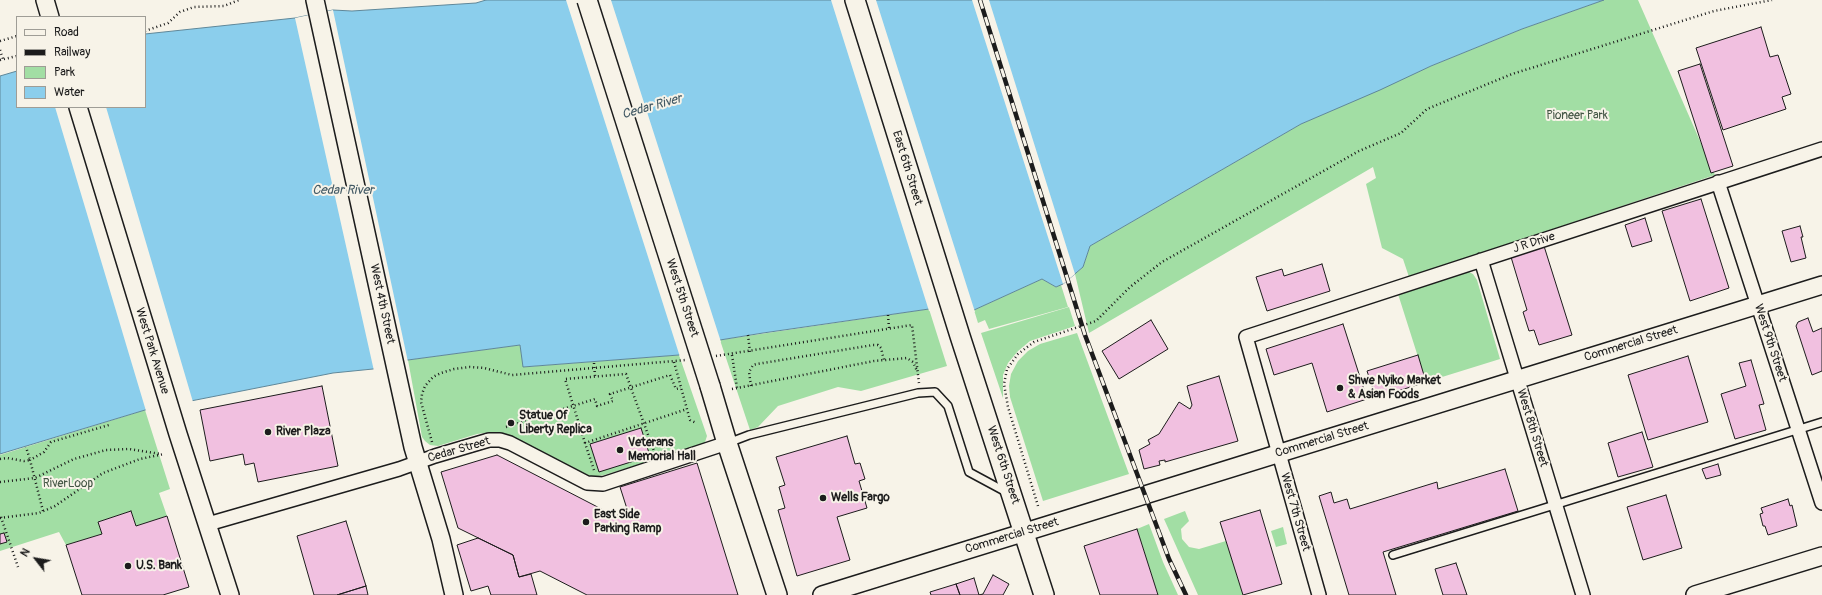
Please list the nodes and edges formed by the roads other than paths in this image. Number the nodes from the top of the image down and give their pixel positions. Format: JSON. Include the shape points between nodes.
{"nodes":[{"id":1,"x":45,"y":0,"type":"edge"},
{"id":2,"x":587,"y":0,"type":"edge"},
{"id":3,"x":855,"y":0,"type":"edge"},
{"id":4,"x":316,"y":5,"type":"edge"},
{"id":5,"x":50,"y":16,"type":"edge"},
{"id":6,"x":78,"y":108,"type":"edge"},
{"id":7,"x":1822,"y":149,"type":"edge"},
{"id":8,"x":1718,"y":182,"type":"junction"},
{"id":9,"x":1481,"y":260,"type":"junction"},
{"id":10,"x":1822,"y":285,"type":"edge"},
{"id":11,"x":1758,"y":305,"type":"junction"},
{"id":12,"x":960,"y":336,"type":"joint"},
{"id":13,"x":1246,"y":338,"type":"joint"},
{"id":14,"x":1517,"y":379,"type":"junction"},
{"id":15,"x":1822,"y":422,"type":"edge"},
{"id":16,"x":1798,"y":430,"type":"junction"},
{"id":17,"x":727,"y":443,"type":"junction"},
{"id":18,"x":1279,"y":453,"type":"junction"},
{"id":19,"x":417,"y":462,"type":"junction"},
{"id":20,"x":1013,"y":496,"type":"junction"},
{"id":21,"x":1822,"y":503,"type":"edge"},
{"id":22,"x":1556,"y":505,"type":"junction"},
{"id":23,"x":208,"y":524,"type":"junction"},
{"id":24,"x":1025,"y":532,"type":"junction"},
{"id":25,"x":1393,"y":555,"type":"dead end"},
{"id":26,"x":1822,"y":556,"type":"edge"},
{"id":27,"x":230,"y":595,"type":"edge"},
{"id":28,"x":454,"y":595,"type":"edge"},
{"id":29,"x":777,"y":595,"type":"edge"},
{"id":30,"x":822,"y":595,"type":"edge"},
{"id":31,"x":1044,"y":595,"type":"edge"},
{"id":32,"x":1319,"y":595,"type":"edge"},
{"id":33,"x":1583,"y":595,"type":"edge"},
{"id":34,"x":1695,"y":595,"type":"edge"}],
"edges":[{"from":1,"to":5,"type":"street"},
{"from":2,"to":17,"type":"main road","name":"West 5th Street","bridge":true},
{"from":3,"to":12,"type":"main road","name":"East 6th Street"},
{"from":4,"to":19,"type":"street","name":"West 4th Street"},
{"from":6,"to":23,"type":"street","name":"West Park Avenue"},
{"from":7,"to":8,"type":"street","name":"J R Drive"},
{"from":8,"to":9,"type":"street","name":"J R Drive"},
{"from":8,"to":11,"type":"street","name":"West 9th Street"},
{"from":9,"to":13,"type":"street","name":"J R Drive"},
{"from":9,"to":14,"type":"street","name":"West 8th Street"},
{"from":10,"to":11,"type":"street","name":"Commercial Street"},
{"from":11,"to":14,"type":"street","name":"Commercial Street"},
{"from":11,"to":16,"type":"street","name":"West 9th Street"},
{"from":12,"to":20,"type":"main road","name":"West 6th Street"},
{"from":13,"to":18,"type":"street","name":"West 7th Street"},
{"from":14,"to":18,"type":"street","name":"Commercial Street"},
{"from":14,"to":22,"type":"street","name":"West 8th Street"},
{"from":15,"to":16,"type":"lane"},
{"from":16,"to":21,"type":"street","name":"West 9th Street"},
{"from":16,"to":22,"type":"lane"},
{"from":17,"to":19,"type":"street","name":"Cedar Street","via":[[603,484],[587,483],[500,440],[489,440]]},
{"from":17,"to":20,"type":"lane","via":[[749,435],[921,393],[935,392],[948,406],[969,472]]},
{"from":17,"to":29,"type":"main road","name":"West 5th Street"},
{"from":18,"to":24,"type":"street","name":"Commercial Street"},
{"from":18,"to":32,"type":"street","name":"West 7th Street"},
{"from":19,"to":23,"type":"street","name":"Cedar Street"},
{"from":19,"to":28,"type":"street","name":"West 4th Street","via":[[441,539]]},
{"from":20,"to":24,"type":"main road","name":"West 6th Street"},
{"from":22,"to":25,"type":"lane"},
{"from":22,"to":33,"type":"street","name":"West 8th Street"},
{"from":23,"to":27,"type":"street","name":"West Park Avenue"},
{"from":24,"to":30,"type":"street","name":"Commercial Street"},
{"from":24,"to":31,"type":"main road","name":"West 6th Street"},
{"from":26,"to":34,"type":"street"}]}
